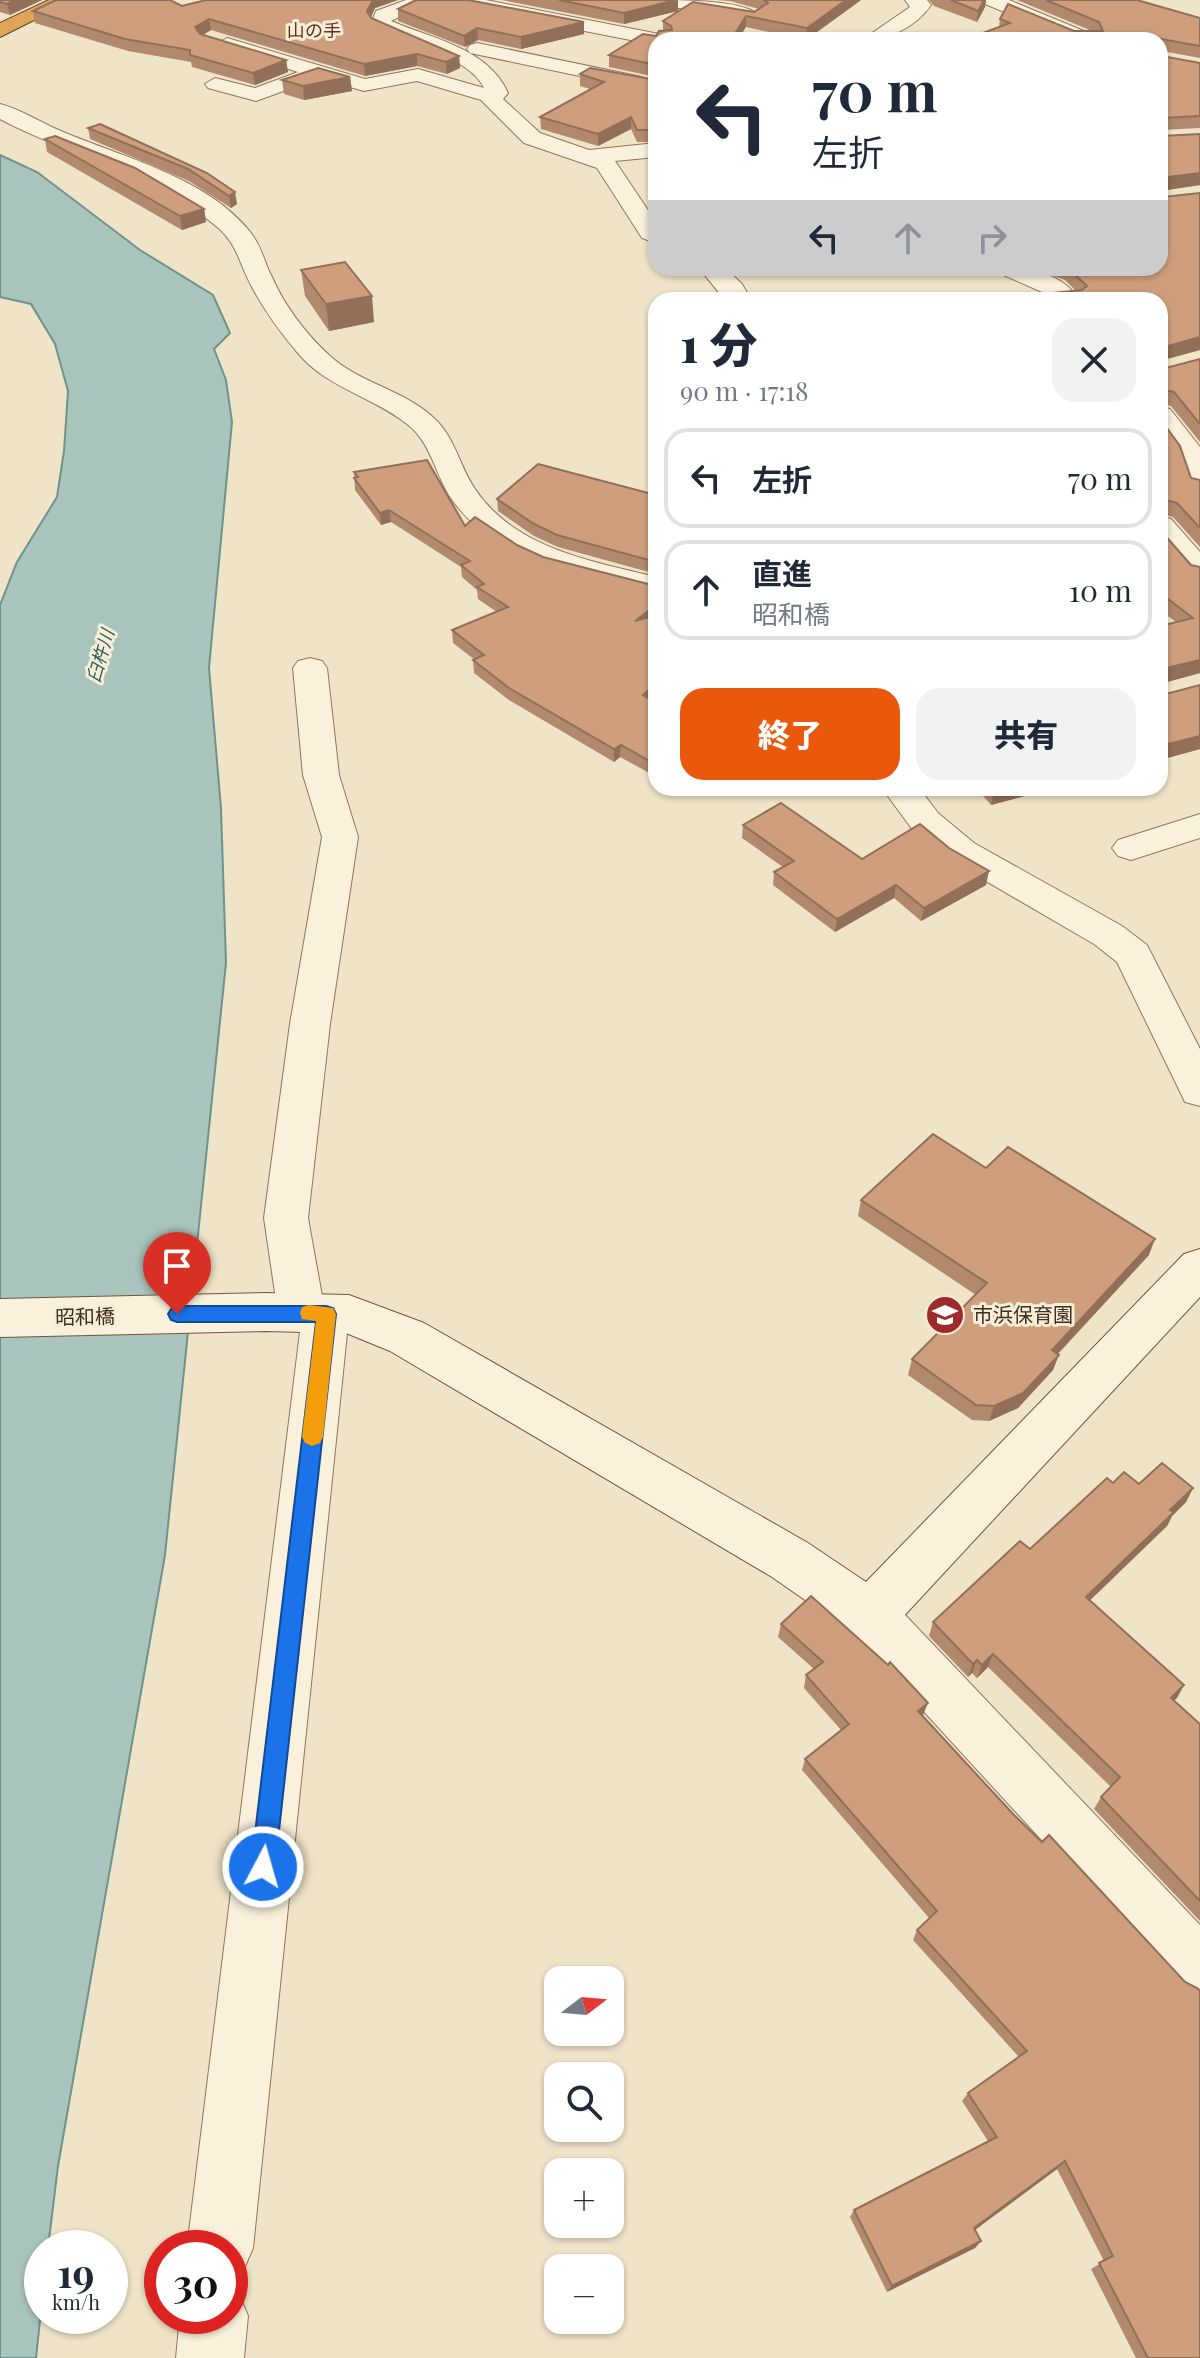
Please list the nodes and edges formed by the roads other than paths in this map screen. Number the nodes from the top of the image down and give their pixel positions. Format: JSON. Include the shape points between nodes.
{"nodes":[{"id":1,"x":64,"y":0,"type":"edge"},
{"id":2,"x":424,"y":0,"type":"edge"},
{"id":3,"x":457,"y":0,"type":"edge"},
{"id":4,"x":667,"y":0,"type":"edge"},
{"id":5,"x":915,"y":0,"type":"edge"},
{"id":6,"x":995,"y":6,"type":"edge"},
{"id":7,"x":614,"y":13,"type":"edge"},
{"id":8,"x":754,"y":15,"type":"edge"},
{"id":9,"x":593,"y":26,"type":"junction"},
{"id":10,"x":260,"y":30,"type":"edge"},
{"id":11,"x":0,"y":31,"type":"edge"},
{"id":12,"x":884,"y":32,"type":"edge"},
{"id":13,"x":1067,"y":32,"type":"edge"},
{"id":14,"x":648,"y":38,"type":"edge"},
{"id":15,"x":477,"y":49,"type":"edge"},
{"id":16,"x":538,"y":61,"type":"junction"},
{"id":17,"x":318,"y":71,"type":"junction"},
{"id":18,"x":215,"y":84,"type":"edge"},
{"id":19,"x":648,"y":84,"type":"edge"},
{"id":20,"x":493,"y":97,"type":"junction"},
{"id":21,"x":0,"y":110,"type":"edge"},
{"id":22,"x":648,"y":151,"type":"edge"},
{"id":23,"x":593,"y":156,"type":"junction"},
{"id":24,"x":648,"y":225,"type":"edge"},
{"id":25,"x":719,"y":276,"type":"edge"},
{"id":26,"x":1026,"y":276,"type":"edge"},
{"id":27,"x":734,"y":292,"type":"edge"},
{"id":28,"x":1062,"y":292,"type":"edge"},
{"id":29,"x":1168,"y":424,"type":"edge"},
{"id":30,"x":1200,"y":485,"type":"edge"},
{"id":31,"x":1168,"y":534,"type":"edge"},
{"id":32,"x":1200,"y":571,"type":"edge"},
{"id":33,"x":648,"y":585,"type":"edge"},
{"id":34,"x":310,"y":668,"type":"dead end"},
{"id":35,"x":906,"y":796,"type":"edge"},
{"id":36,"x":1186,"y":830,"type":"edge"},
{"id":37,"x":1131,"y":848,"type":"dead end"},
{"id":38,"x":1200,"y":862,"type":"edge"},
{"id":39,"x":1200,"y":1091,"type":"edge"},
{"id":40,"x":1200,"y":1267,"type":"edge"},
{"id":41,"x":298,"y":1313,"type":"junction"},
{"id":42,"x":0,"y":1318,"type":"edge"},
{"id":43,"x":870,"y":1615,"type":"junction"},
{"id":44,"x":1200,"y":1969,"type":"edge"},
{"id":45,"x":222,"y":2230,"type":"edge"},
{"id":46,"x":212,"y":2334,"type":"edge"},
{"id":47,"x":210,"y":2358,"type":"edge"}],
"edges":[{"from":1,"to":11,"type":"highway"},
{"from":2,"to":20,"type":"street","via":[[383,15],[381,24],[478,66],[496,83]]},
{"from":3,"to":9,"type":"street"},
{"from":4,"to":8,"type":"street"},
{"from":5,"to":12,"type":"street","via":[[921,5],[917,11]]},
{"from":6,"to":13,"type":"street"},
{"from":7,"to":9,"type":"street"},
{"from":9,"to":14,"type":"street"},
{"from":9,"to":16,"type":"street"},
{"from":10,"to":17,"type":"street","via":[[218,41]]},
{"from":15,"to":16,"type":"street"},
{"from":16,"to":19,"type":"street"},
{"from":17,"to":18,"type":"street","via":[[256,95]]},
{"from":17,"to":20,"type":"street","via":[[364,85],[418,75]]},
{"from":20,"to":23,"type":"street","via":[[532,138]]},
{"from":21,"to":33,"type":"street","via":[[25,126],[121,162],[216,213],[240,235],[259,278],[328,371],[408,410],[431,429],[460,489],[481,518],[521,547],[562,564]]},
{"from":22,"to":23,"type":"street"},
{"from":23,"to":24,"type":"street","via":[[614,173]]},
{"from":25,"to":27,"type":"street"},
{"from":26,"to":28,"type":"street"},
{"from":29,"to":30,"type":"street","via":[[1193,459]]},
{"from":31,"to":32,"type":"street"},
{"from":34,"to":41,"type":"street","via":[[321,775],[340,837],[286,1218]]},
{"from":35,"to":39,"type":"street","via":[[925,821],[961,851],[1133,954]]},
{"from":36,"to":37,"type":"street"},
{"from":36,"to":38,"type":"street"},
{"from":40,"to":43,"type":"street"},
{"from":41,"to":42,"type":"street","name":"昭和橋"},
{"from":41,"to":43,"type":"street","name":"昭和橋","via":[[349,1314],[407,1337],[790,1560]]},
{"from":41,"to":45,"type":"street"},
{"from":43,"to":44,"type":"street","name":"昭和橋"},
{"from":46,"to":47,"type":"street"}]}
